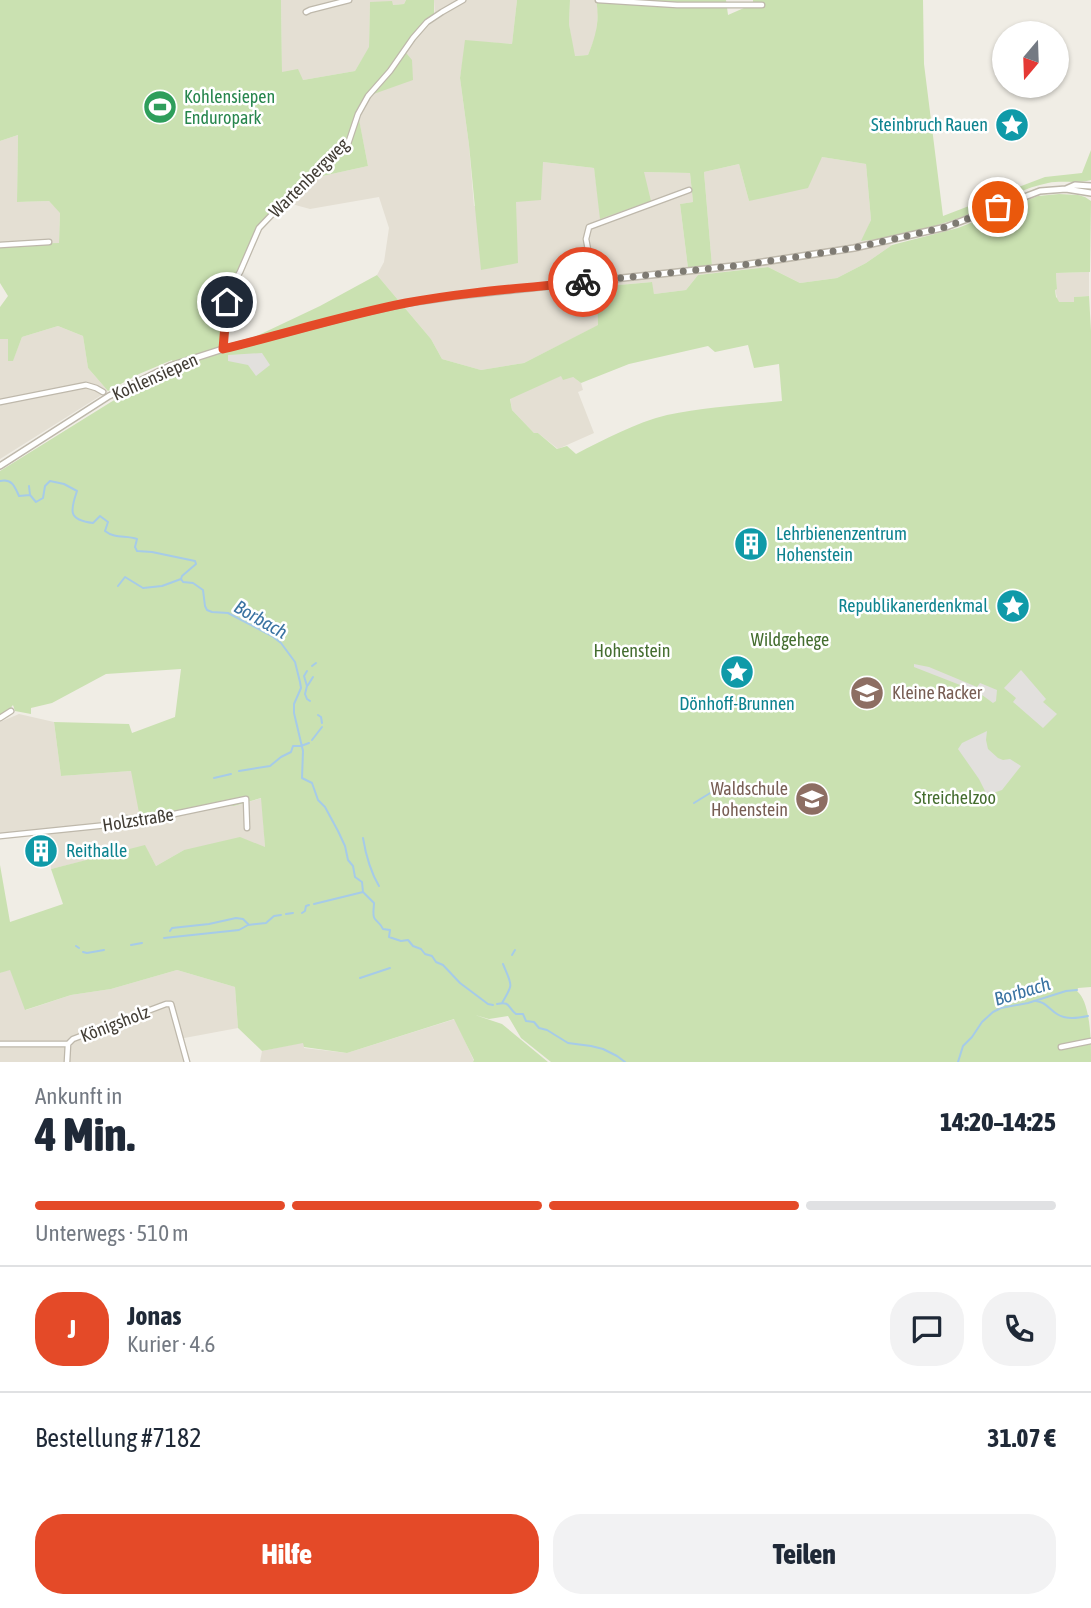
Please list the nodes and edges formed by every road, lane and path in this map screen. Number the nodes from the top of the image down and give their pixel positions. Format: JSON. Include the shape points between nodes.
{"nodes":[{"id":1,"x":349,"y":0,"type":"edge"},
{"id":2,"x":463,"y":0,"type":"edge"},
{"id":3,"x":598,"y":0,"type":"edge"},
{"id":4,"x":762,"y":5,"type":"dead end"},
{"id":5,"x":306,"y":12,"type":"dead end"},
{"id":6,"x":1091,"y":186,"type":"edge"},
{"id":7,"x":1066,"y":189,"type":"junction"},
{"id":8,"x":689,"y":190,"type":"dead end"},
{"id":9,"x":1091,"y":193,"type":"edge"},
{"id":10,"x":49,"y":242,"type":"dead end"},
{"id":11,"x":0,"y":245,"type":"edge"},
{"id":12,"x":594,"y":281,"type":"junction"},
{"id":13,"x":223,"y":349,"type":"junction"},
{"id":14,"x":103,"y":393,"type":"dead end"},
{"id":15,"x":0,"y":402,"type":"edge"},
{"id":16,"x":0,"y":466,"type":"edge"},
{"id":17,"x":11,"y":711,"type":"dead end"},
{"id":18,"x":0,"y":718,"type":"edge"},
{"id":19,"x":247,"y":828,"type":"dead end"},
{"id":20,"x":0,"y":836,"type":"edge"},
{"id":21,"x":1091,"y":1041,"type":"edge"},
{"id":22,"x":0,"y":1044,"type":"edge"},
{"id":23,"x":68,"y":1044,"type":"junction"},
{"id":24,"x":1061,"y":1047,"type":"dead end"},
{"id":25,"x":67,"y":1062,"type":"edge"},
{"id":26,"x":187,"y":1062,"type":"edge"}],
"edges":[{"from":1,"to":5,"type":"street"},
{"from":2,"to":13,"type":"street","name":"Wartenbergweg","via":[[413,38],[368,96],[348,144],[259,228],[229,290]]},
{"from":3,"to":4,"type":"street"},
{"from":6,"to":7,"type":"street","name":"Kohlensiepen"},
{"from":7,"to":9,"type":"street","name":"Kohlensiepen"},
{"from":7,"to":12,"type":"street","name":"Kohlensiepen","via":[[1040,191],[946,227],[854,248]]},
{"from":8,"to":12,"type":"street","via":[[589,227],[586,239]]},
{"from":10,"to":11,"type":"street"},
{"from":12,"to":13,"type":"street","name":"Kohlensiepen","via":[[408,303]]},
{"from":13,"to":16,"type":"street","name":"Kohlensiepen","via":[[141,379]]},
{"from":14,"to":15,"type":"street","via":[[86,385]]},
{"from":17,"to":18,"type":"street"},
{"from":19,"to":20,"type":"street","name":"Holzstraße","via":[[246,799],[136,822],[126,818],[117,824]]},
{"from":21,"to":24,"type":"street"},
{"from":22,"to":23,"type":"street","name":"Königsholz"},
{"from":23,"to":25,"type":"street"},
{"from":23,"to":26,"type":"street","name":"Königsholz","via":[[171,1004]]}]}
